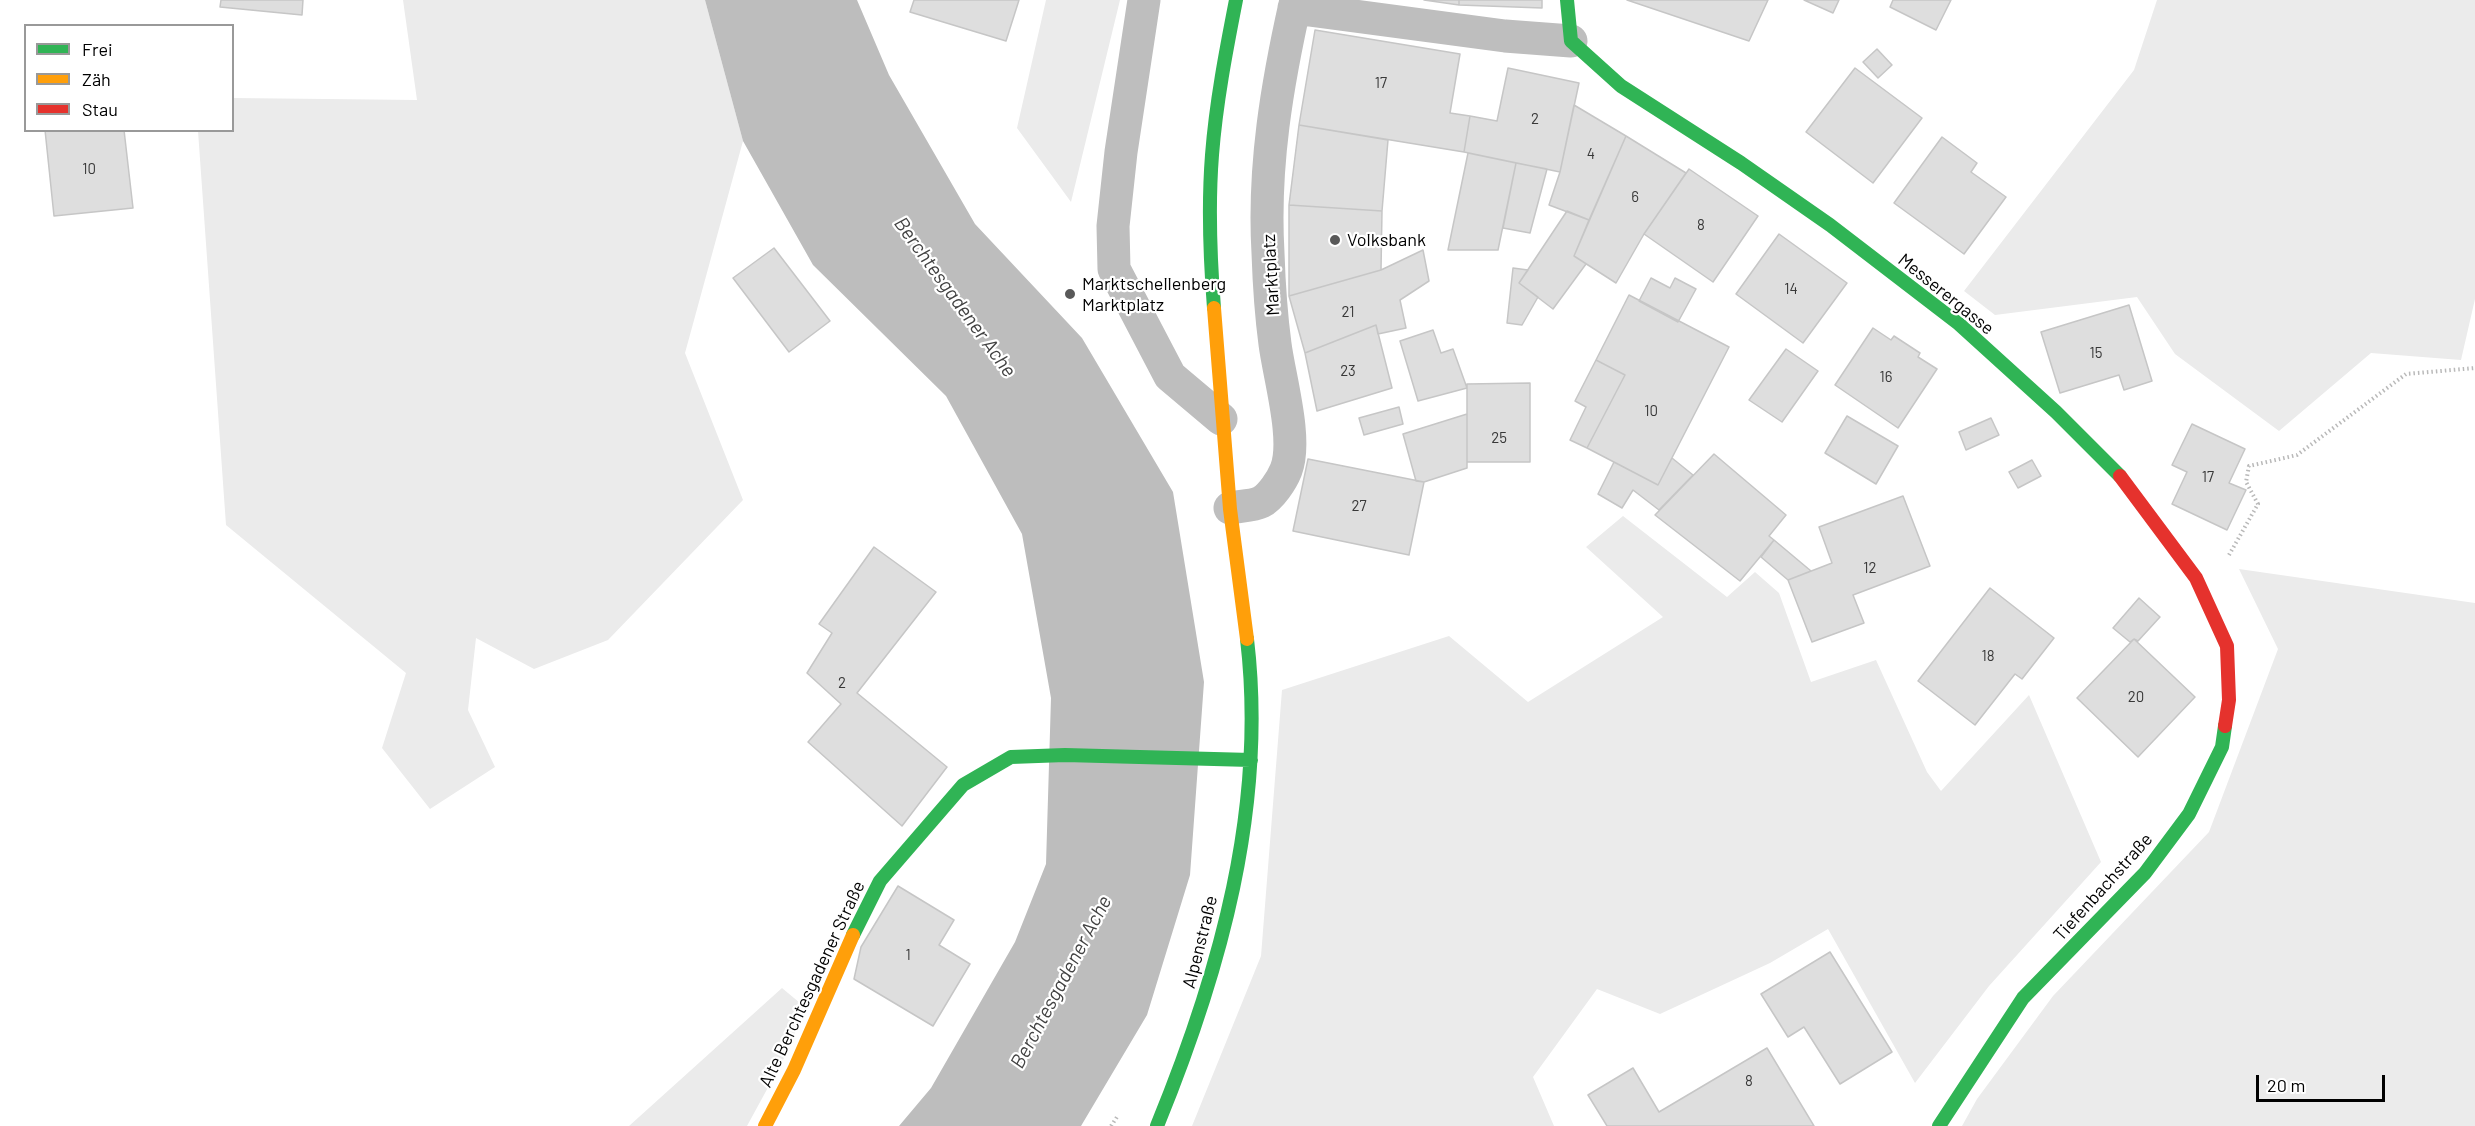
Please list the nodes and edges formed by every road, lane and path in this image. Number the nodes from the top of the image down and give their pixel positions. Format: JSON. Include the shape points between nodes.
{"nodes":[{"id":1,"x":1144,"y":0,"type":"edge"},
{"id":2,"x":1236,"y":0,"type":"edge"},
{"id":3,"x":1567,"y":0,"type":"edge"},
{"id":4,"x":1295,"y":4,"type":"edge"},
{"id":5,"x":1570,"y":41,"type":"junction"},
{"id":6,"x":2475,"y":368,"type":"edge"},
{"id":7,"x":1221,"y":419,"type":"junction"},
{"id":8,"x":2258,"y":504,"type":"dead end"},
{"id":9,"x":1230,"y":508,"type":"junction"},
{"id":10,"x":2227,"y":646,"type":"joint"},
{"id":11,"x":1251,"y":760,"type":"junction"},
{"id":12,"x":765,"y":1126,"type":"edge"},
{"id":13,"x":1157,"y":1126,"type":"edge"},
{"id":14,"x":1939,"y":1126,"type":"edge"}],
"edges":[{"from":1,"to":7,"type":"street","via":[[1120,152],[1113,226],[1114,269],[1170,376]]},
{"from":2,"to":7,"type":"street","name":"Alpenstraße","via":[[1222,67],[1212,155],[1212,291]]},
{"from":3,"to":5,"type":"street"},
{"from":4,"to":5,"type":"street","name":"Marktplatz","via":[[1505,36]]},
{"from":4,"to":9,"type":"street","name":"Marktplatz","via":[[1278,79],[1267,170],[1275,343],[1288,416],[1287,469],[1262,502]]},
{"from":5,"to":10,"type":"street","name":"Messerergasse","via":[[1621,87],[1741,163],[1839,232],[1959,324],[2056,411],[2118,474],[2182,557],[2196,578]]},
{"from":6,"to":8,"type":"path","via":[[2406,374],[2297,455],[2249,466],[2246,482]]},
{"from":7,"to":9,"type":"street","name":"Alpenstraße"},
{"from":9,"to":11,"type":"street","name":"Alpenstraße","via":[[1252,696]]},
{"from":10,"to":14,"type":"street","name":"Tiefenbachstraße","via":[[2229,700],[2222,747],[2189,814],[2145,873],[2023,998]]},
{"from":11,"to":12,"type":"street","name":"Alte Berchtesgadener Straße","via":[[1195,756],[1011,757],[963,785],[880,880]]},
{"from":11,"to":13,"type":"street","name":"Alpenstraße","via":[[1243,835],[1223,934],[1194,1034]]}]}
